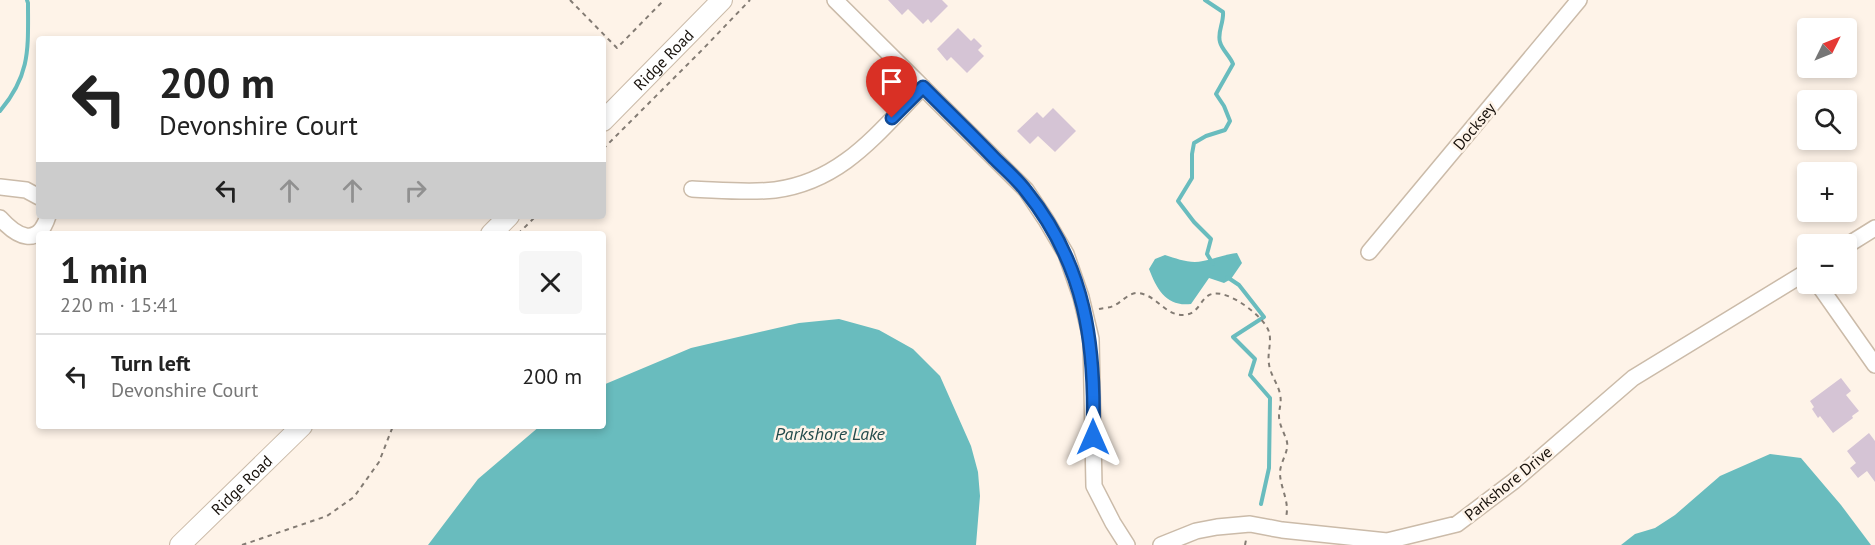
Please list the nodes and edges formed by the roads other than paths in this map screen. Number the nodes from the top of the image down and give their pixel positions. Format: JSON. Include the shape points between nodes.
{"nodes":[{"id":1,"x":722,"y":0,"type":"edge"},
{"id":2,"x":835,"y":0,"type":"edge"},
{"id":3,"x":1579,"y":0,"type":"edge"},
{"id":4,"x":923,"y":87,"type":"junction"},
{"id":5,"x":606,"y":117,"type":"edge"},
{"id":6,"x":0,"y":187,"type":"edge"},
{"id":7,"x":692,"y":189,"type":"dead end"},
{"id":8,"x":36,"y":195,"type":"edge"},
{"id":9,"x":0,"y":218,"type":"edge"},
{"id":10,"x":506,"y":219,"type":"edge"},
{"id":11,"x":1875,"y":228,"type":"edge"},
{"id":12,"x":494,"y":231,"type":"edge"},
{"id":13,"x":36,"y":234,"type":"edge"},
{"id":14,"x":1857,"y":239,"type":"edge"},
{"id":15,"x":1369,"y":252,"type":"dead end"},
{"id":16,"x":1797,"y":278,"type":"edge"},
{"id":17,"x":1825,"y":294,"type":"edge"},
{"id":18,"x":1875,"y":364,"type":"edge"},
{"id":19,"x":299,"y":429,"type":"edge"},
{"id":20,"x":180,"y":545,"type":"edge"},
{"id":21,"x":1127,"y":545,"type":"edge"},
{"id":22,"x":1161,"y":545,"type":"edge"}],
"edges":[{"from":1,"to":5,"type":"street","name":"Ridge Road"},
{"from":2,"to":4,"type":"street"},
{"from":3,"to":15,"type":"street","name":"Docksey"},
{"from":4,"to":7,"type":"street","via":[[861,150],[832,172],[773,190]]},
{"from":4,"to":21,"type":"street","via":[[1026,190],[1066,254],[1090,339],[1094,486]]},
{"from":6,"to":8,"type":"street"},
{"from":9,"to":13,"type":"street","via":[[21,237]]},
{"from":10,"to":12,"type":"street"},
{"from":11,"to":14,"type":"street"},
{"from":16,"to":22,"type":"street","name":"Parkshore Drive","via":[[1633,378],[1514,481],[1456,524],[1387,541],[1250,524],[1196,531]]},
{"from":17,"to":18,"type":"street"},
{"from":19,"to":20,"type":"street","name":"Ridge Road"}]}
